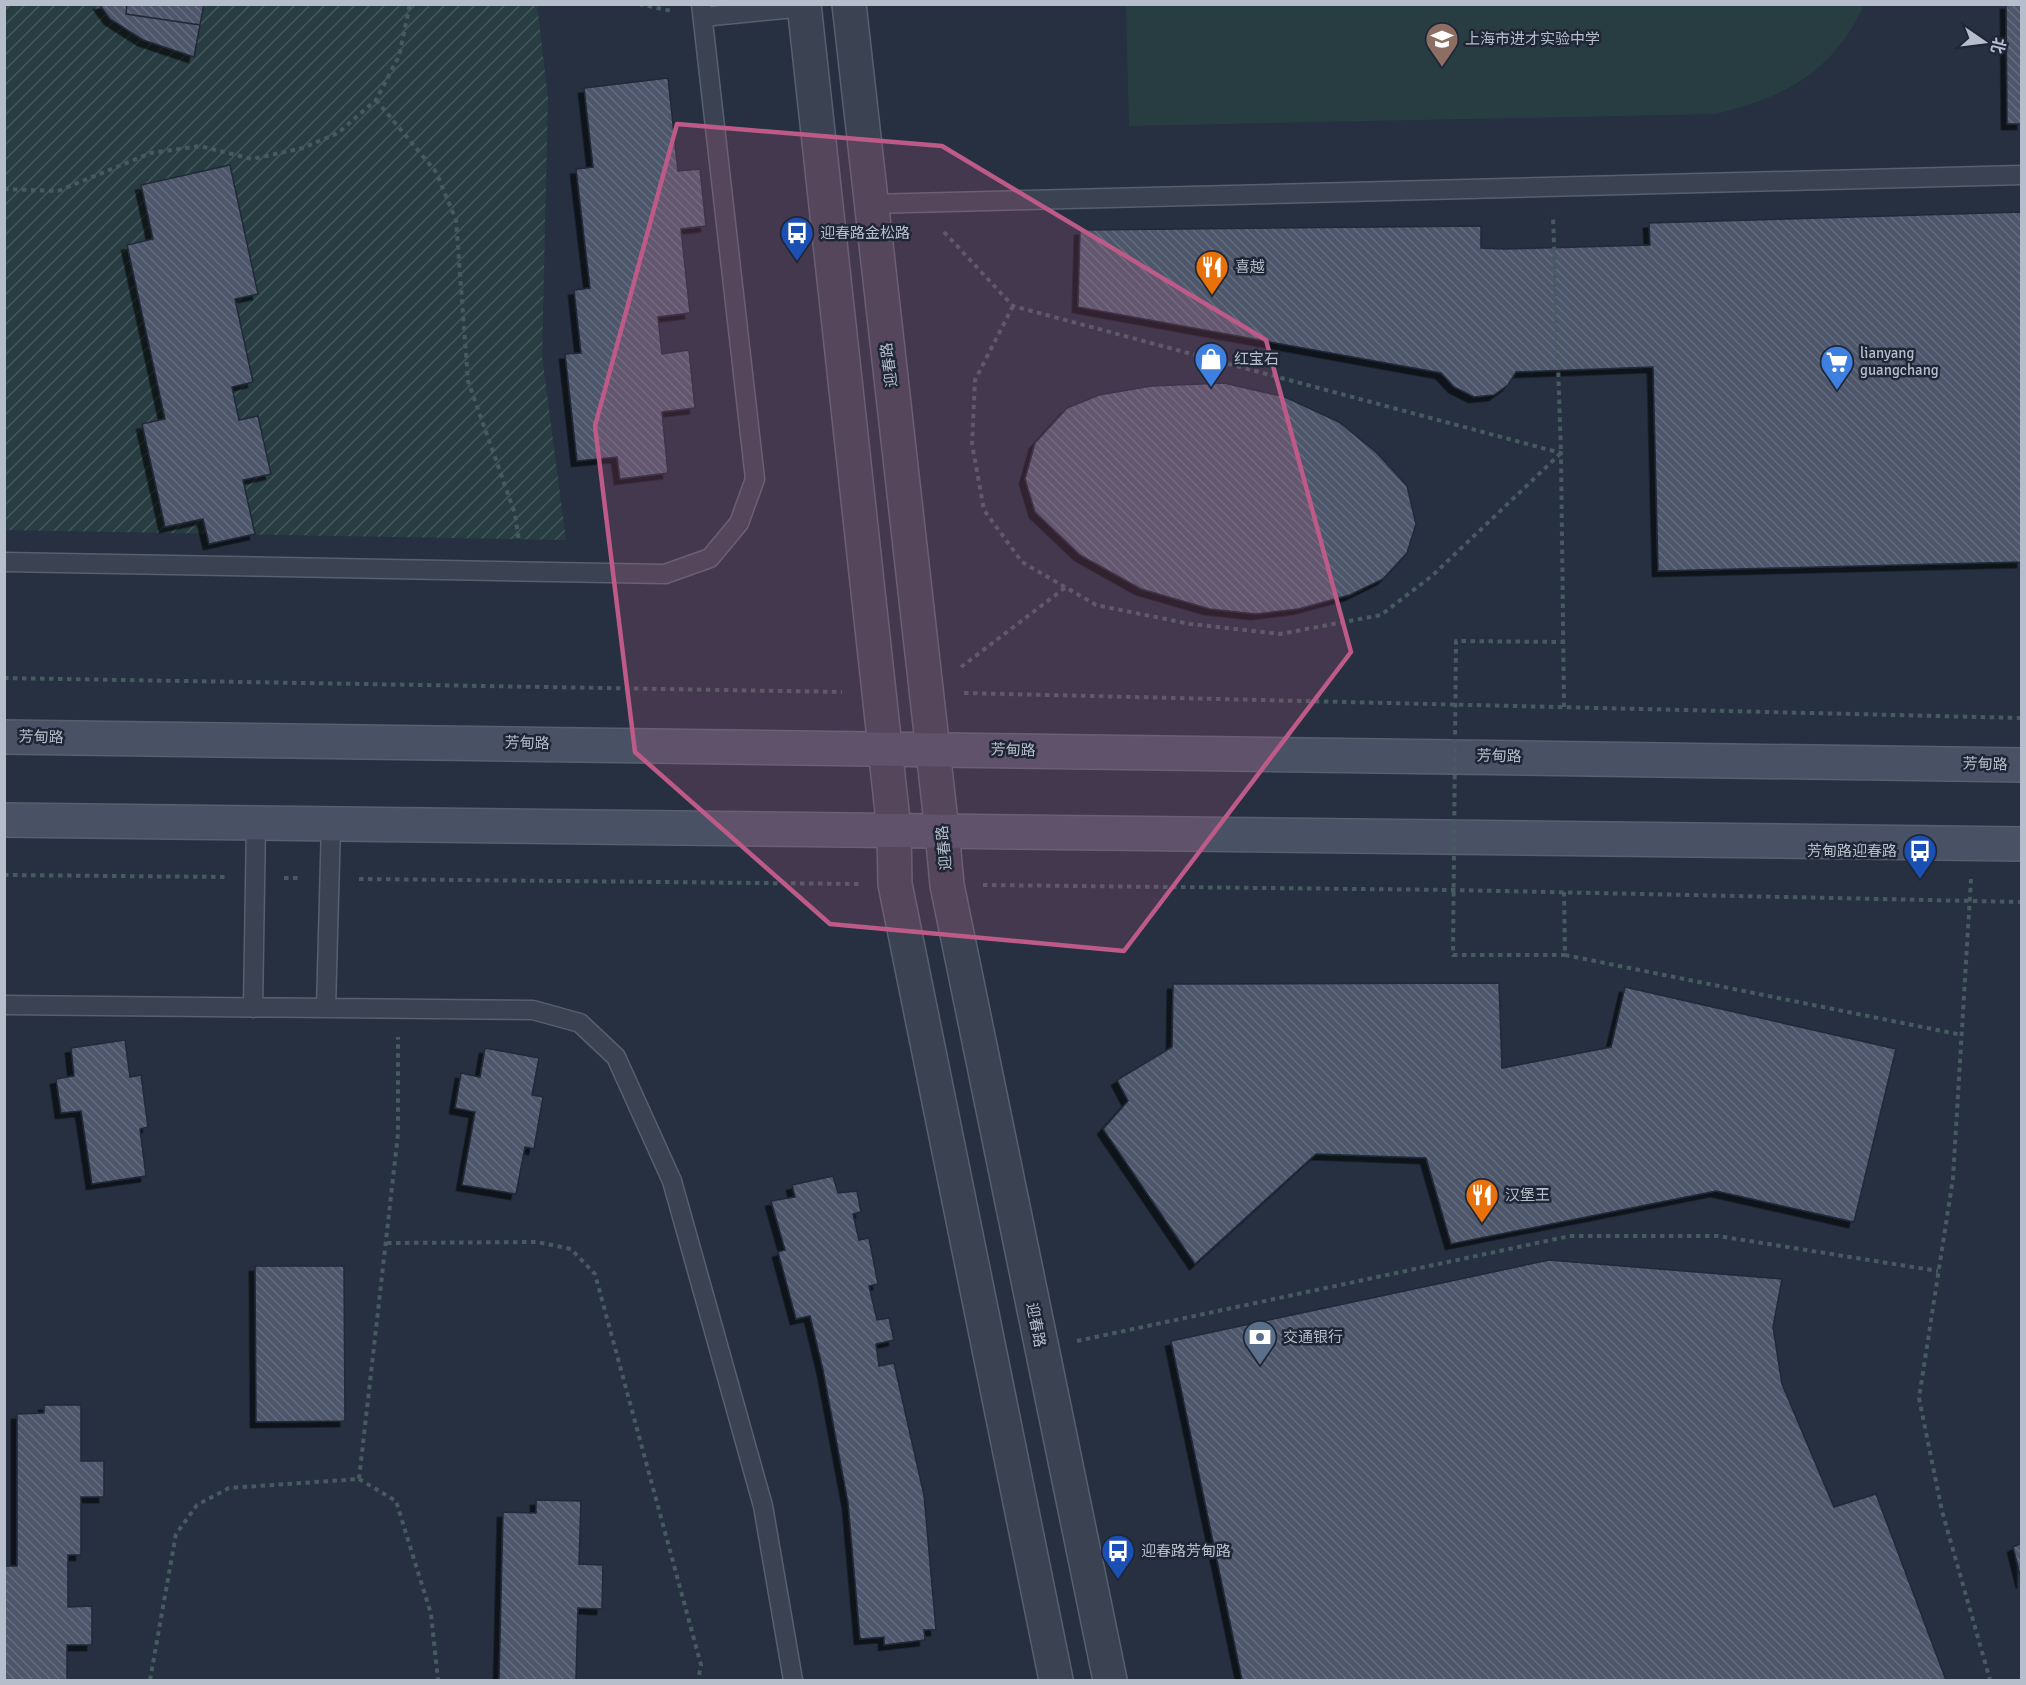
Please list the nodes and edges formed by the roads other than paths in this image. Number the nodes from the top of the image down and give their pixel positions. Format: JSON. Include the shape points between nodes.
{"nodes":[{"id":1,"x":849,"y":4,"type":"edge"},
{"id":2,"x":804,"y":6,"type":"edge"},
{"id":3,"x":702,"y":11,"type":"edge"},
{"id":4,"x":2022,"y":175,"type":"edge"},
{"id":5,"x":870,"y":204,"type":"junction"},
{"id":6,"x":4,"y":562,"type":"edge"},
{"id":7,"x":4,"y":737,"type":"edge"},
{"id":8,"x":885,"y":748,"type":"junction"},
{"id":9,"x":933,"y":749,"type":"junction"},
{"id":10,"x":2022,"y":765,"type":"edge"},
{"id":11,"x":4,"y":820,"type":"edge"},
{"id":12,"x":256,"y":823,"type":"junction"},
{"id":13,"x":331,"y":824,"type":"junction"},
{"id":14,"x":894,"y":830,"type":"junction"},
{"id":15,"x":942,"y":831,"type":"junction"},
{"id":16,"x":2022,"y":844,"type":"edge"},
{"id":17,"x":4,"y":1005,"type":"edge"},
{"id":18,"x":253,"y":1008,"type":"junction"},
{"id":19,"x":326,"y":1008,"type":"junction"},
{"id":20,"x":793,"y":1680,"type":"edge"},
{"id":21,"x":1056,"y":1680,"type":"edge"},
{"id":22,"x":1110,"y":1680,"type":"edge"}],
"edges":[{"from":1,"to":5,"type":"street","name":"迎春路"},
{"from":2,"to":3,"type":"lane"},
{"from":2,"to":8,"type":"street"},
{"from":3,"to":6,"type":"lane","via":[[755,479],[739,523],[710,558],[665,574]]},
{"from":4,"to":5,"type":"lane"},
{"from":5,"to":9,"type":"street","name":"迎春路"},
{"from":7,"to":8,"type":"main road","name":"芳甸路"},
{"from":8,"to":9,"type":"main road","name":"芳甸路"},
{"from":8,"to":14,"type":"street"},
{"from":9,"to":10,"type":"main road","name":"芳甸路"},
{"from":9,"to":15,"type":"street","name":"迎春路"},
{"from":11,"to":12,"type":"main road"},
{"from":12,"to":13,"type":"main road"},
{"from":12,"to":18,"type":"lane"},
{"from":13,"to":14,"type":"main road"},
{"from":13,"to":19,"type":"lane"},
{"from":14,"to":15,"type":"main road"},
{"from":14,"to":21,"type":"street","via":[[895,884]]},
{"from":15,"to":16,"type":"main road"},
{"from":15,"to":22,"type":"street","name":"迎春路","via":[[947,885]]},
{"from":17,"to":18,"type":"lane"},
{"from":18,"to":19,"type":"lane"},
{"from":19,"to":20,"type":"lane","via":[[533,1010],[580,1023],[616,1057],[672,1181],[763,1506]]}]}
